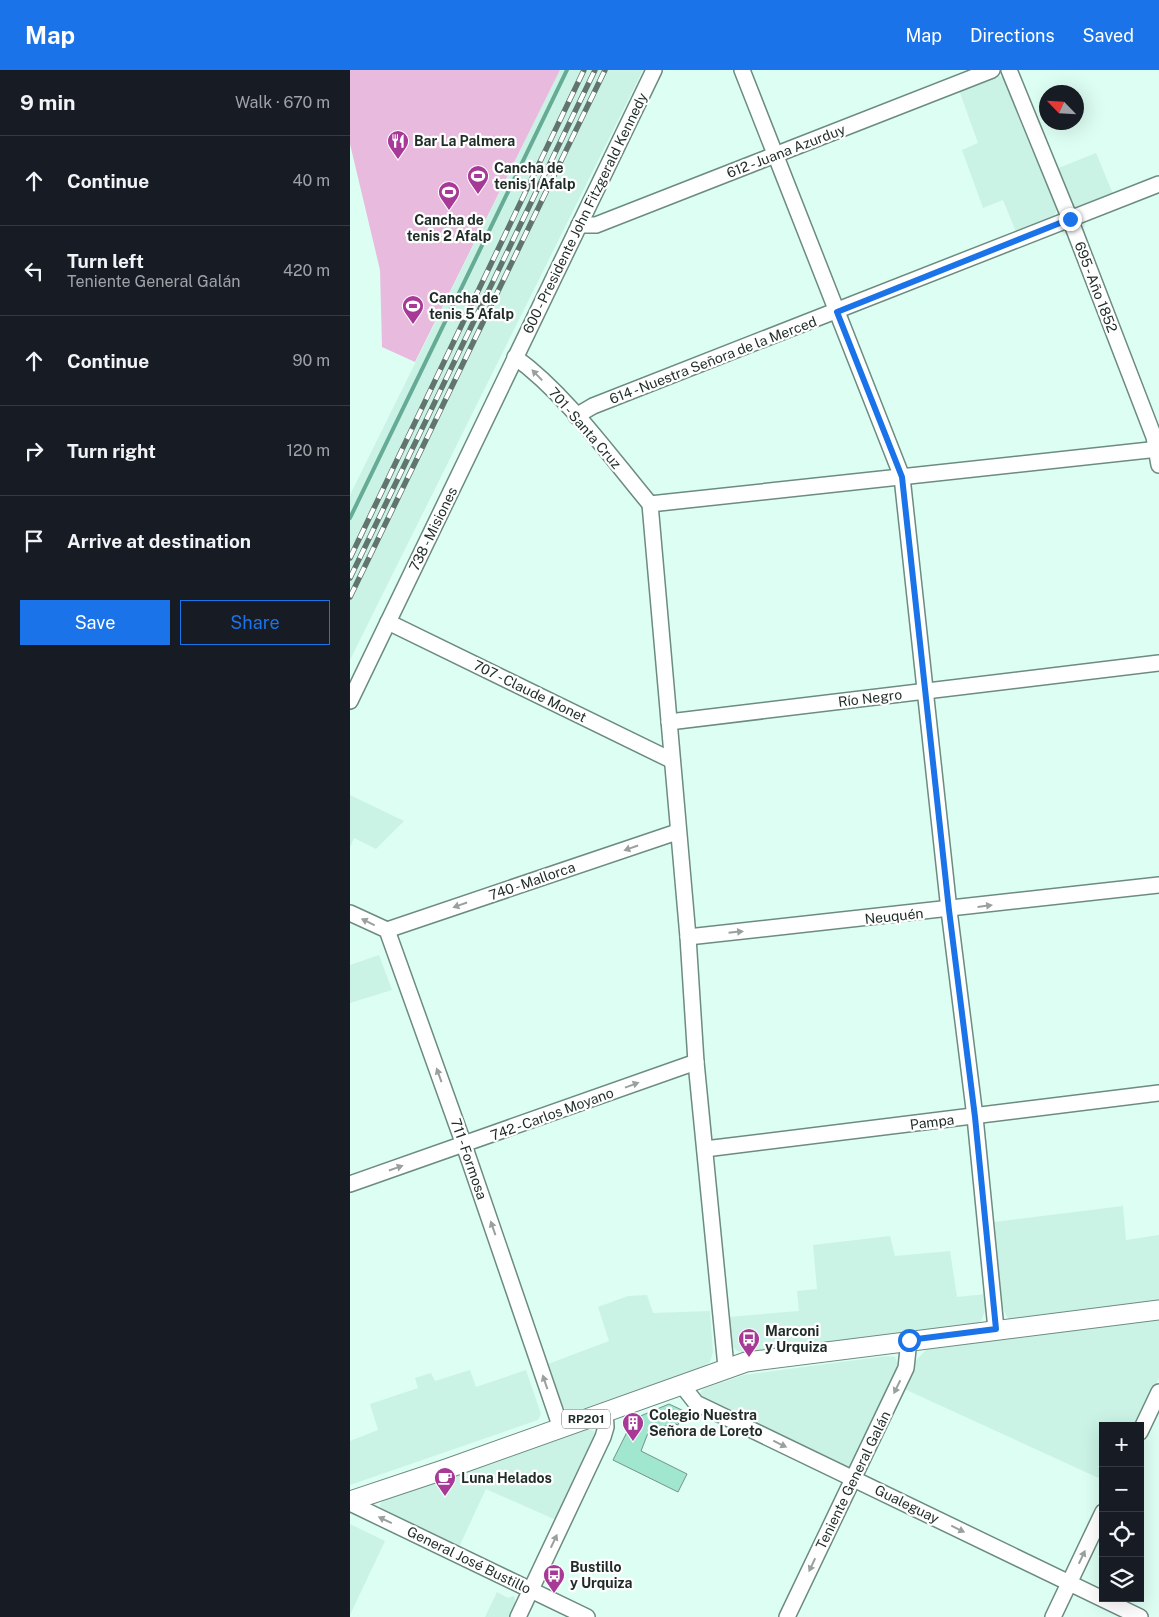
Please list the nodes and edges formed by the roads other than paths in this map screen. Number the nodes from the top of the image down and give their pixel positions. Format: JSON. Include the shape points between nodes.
{"nodes":[{"id":1,"x":654,"y":70,"type":"edge"},
{"id":2,"x":742,"y":70,"type":"edge"},
{"id":3,"x":992,"y":70,"type":"edge"},
{"id":4,"x":1009,"y":70,"type":"edge"},
{"id":5,"x":776,"y":155,"type":"junction"},
{"id":6,"x":1159,"y":184,"type":"edge"},
{"id":7,"x":1070,"y":219,"type":"junction"},
{"id":8,"x":579,"y":225,"type":"junction"},
{"id":9,"x":837,"y":312,"type":"junction"},
{"id":10,"x":515,"y":357,"type":"junction"},
{"id":11,"x":576,"y":416,"type":"junction"},
{"id":12,"x":1158,"y":449,"type":"edge"},
{"id":13,"x":1159,"y":465,"type":"edge"},
{"id":14,"x":902,"y":477,"type":"junction"},
{"id":15,"x":650,"y":504,"type":"junction"},
{"id":16,"x":388,"y":622,"type":"junction"},
{"id":17,"x":1159,"y":664,"type":"edge"},
{"id":18,"x":924,"y":692,"type":"junction"},
{"id":19,"x":350,"y":701,"type":"edge"},
{"id":20,"x":670,"y":722,"type":"junction"},
{"id":21,"x":672,"y":760,"type":"junction"},
{"id":22,"x":677,"y":832,"type":"junction"},
{"id":23,"x":1159,"y":885,"type":"edge"},
{"id":24,"x":949,"y":910,"type":"junction"},
{"id":25,"x":350,"y":913,"type":"edge"},
{"id":26,"x":387,"y":930,"type":"junction"},
{"id":27,"x":688,"y":937,"type":"junction"},
{"id":28,"x":696,"y":1062,"type":"junction"},
{"id":29,"x":1159,"y":1093,"type":"edge"},
{"id":30,"x":975,"y":1117,"type":"junction"},
{"id":31,"x":464,"y":1145,"type":"junction"},
{"id":32,"x":705,"y":1149,"type":"junction"},
{"id":33,"x":350,"y":1184,"type":"edge"},
{"id":34,"x":1159,"y":1310,"type":"edge"},
{"id":35,"x":996,"y":1329,"type":"junction"},
{"id":36,"x":909,"y":1340,"type":"junction"},
{"id":37,"x":726,"y":1367,"type":"junction"},
{"id":38,"x":680,"y":1384,"type":"junction"},
{"id":39,"x":1159,"y":1392,"type":"edge"},
{"id":40,"x":605,"y":1411,"type":"junction"},
{"id":41,"x":1144,"y":1424,"type":"edge"},
{"id":42,"x":561,"y":1428,"type":"junction"},
{"id":43,"x":853,"y":1479,"type":"junction"},
{"id":44,"x":350,"y":1502,"type":"edge"},
{"id":45,"x":1099,"y":1521,"type":"edge"},
{"id":46,"x":1070,"y":1583,"type":"junction"},
{"id":47,"x":531,"y":1590,"type":"junction"},
{"id":48,"x":518,"y":1617,"type":"edge"},
{"id":49,"x":587,"y":1617,"type":"edge"},
{"id":50,"x":787,"y":1617,"type":"edge"},
{"id":51,"x":1053,"y":1617,"type":"edge"},
{"id":52,"x":1140,"y":1617,"type":"edge"}],
"edges":[{"from":1,"to":8,"type":"street","name":"600 - Presidente John Fitzgerald Kennedy"},
{"from":2,"to":5,"type":"street"},
{"from":3,"to":5,"type":"street","name":"612 - Juana Azurduy"},
{"from":4,"to":7,"type":"street","name":"695 - Año 1852"},
{"from":5,"to":8,"type":"street","name":"612 - Juana Azurduy","via":[[596,225]]},
{"from":5,"to":9,"type":"street"},
{"from":6,"to":7,"type":"street","name":"614 - Nuestra Señora de la Merced"},
{"from":7,"to":9,"type":"street","name":"614 - Nuestra Señora de la Merced"},
{"from":7,"to":12,"type":"street","name":"695 - Año 1852"},
{"from":8,"to":10,"type":"street","name":"600 - Presidente John Fitzgerald Kennedy"},
{"from":9,"to":11,"type":"street","name":"614 - Nuestra Señora de la Merced","via":[[593,406]]},
{"from":9,"to":14,"type":"street"},
{"from":11,"to":10,"type":"street","name":"701 - Santa Cruz","one_way":true,"via":[[533,370]]},
{"from":10,"to":16,"type":"street","name":"738 - Misiones"},
{"from":11,"to":15,"type":"street","name":"701 - Santa Cruz"},
{"from":12,"to":13,"type":"street","name":"695 - Año 1852"},
{"from":12,"to":14,"type":"street"},
{"from":14,"to":15,"type":"street"},
{"from":14,"to":18,"type":"street"},
{"from":15,"to":20,"type":"street"},
{"from":16,"to":19,"type":"street","name":"738 - Misiones"},
{"from":16,"to":21,"type":"street","name":"707 - Claude Monet"},
{"from":17,"to":18,"type":"street","name":"Río Negro"},
{"from":18,"to":20,"type":"street","name":"Río Negro"},
{"from":18,"to":24,"type":"street"},
{"from":20,"to":21,"type":"street"},
{"from":21,"to":22,"type":"street"},
{"from":22,"to":26,"type":"street","name":"740 - Mallorca","one_way":true},
{"from":22,"to":27,"type":"street"},
{"from":24,"to":23,"type":"street","name":"Neuquén","one_way":true},
{"from":27,"to":24,"type":"street","name":"Neuquén","one_way":true},
{"from":24,"to":30,"type":"street"},
{"from":26,"to":25,"type":"street","one_way":true},
{"from":31,"to":26,"type":"street","name":"711 - Formosa","one_way":true},
{"from":27,"to":28,"type":"street"},
{"from":31,"to":28,"type":"street","name":"742 - Carlos Moyano","one_way":true},
{"from":28,"to":32,"type":"street"},
{"from":29,"to":30,"type":"street","name":"Pampa"},
{"from":30,"to":32,"type":"street","name":"Pampa"},
{"from":30,"to":35,"type":"street"},
{"from":33,"to":31,"type":"street","name":"742 - Carlos Moyano","one_way":true},
{"from":42,"to":31,"type":"street","name":"711 - Formosa","one_way":true},
{"from":32,"to":37,"type":"street"},
{"from":34,"to":35,"type":"main road","number":"RP201"},
{"from":35,"to":36,"type":"main road","number":"RP201"},
{"from":36,"to":37,"type":"main road","number":"RP201"},
{"from":36,"to":43,"type":"street","name":"Teniente General Galán","one_way":true,"via":[[906,1368]]},
{"from":37,"to":38,"type":"main road","number":"RP201"},
{"from":38,"to":40,"type":"main road","number":"RP201"},
{"from":38,"to":43,"type":"street","name":"Gualeguay","one_way":true,"via":[[696,1403]]},
{"from":39,"to":41,"type":"street"},
{"from":40,"to":42,"type":"main road","number":"RP201"},
{"from":47,"to":40,"type":"street","one_way":true,"via":[[603,1437]]},
{"from":42,"to":44,"type":"main road","number":"RP201"},
{"from":43,"to":46,"type":"street","name":"Gualeguay","one_way":true},
{"from":43,"to":50,"type":"street","name":"Teniente General Galán","one_way":true},
{"from":47,"to":44,"type":"street","name":"General José Bustillo","one_way":true},
{"from":46,"to":45,"type":"street","one_way":true},
{"from":46,"to":51,"type":"street"},
{"from":46,"to":52,"type":"street","name":"Gualeguay"},
{"from":47,"to":48,"type":"street"},
{"from":47,"to":49,"type":"street","name":"General José Bustillo"}]}
